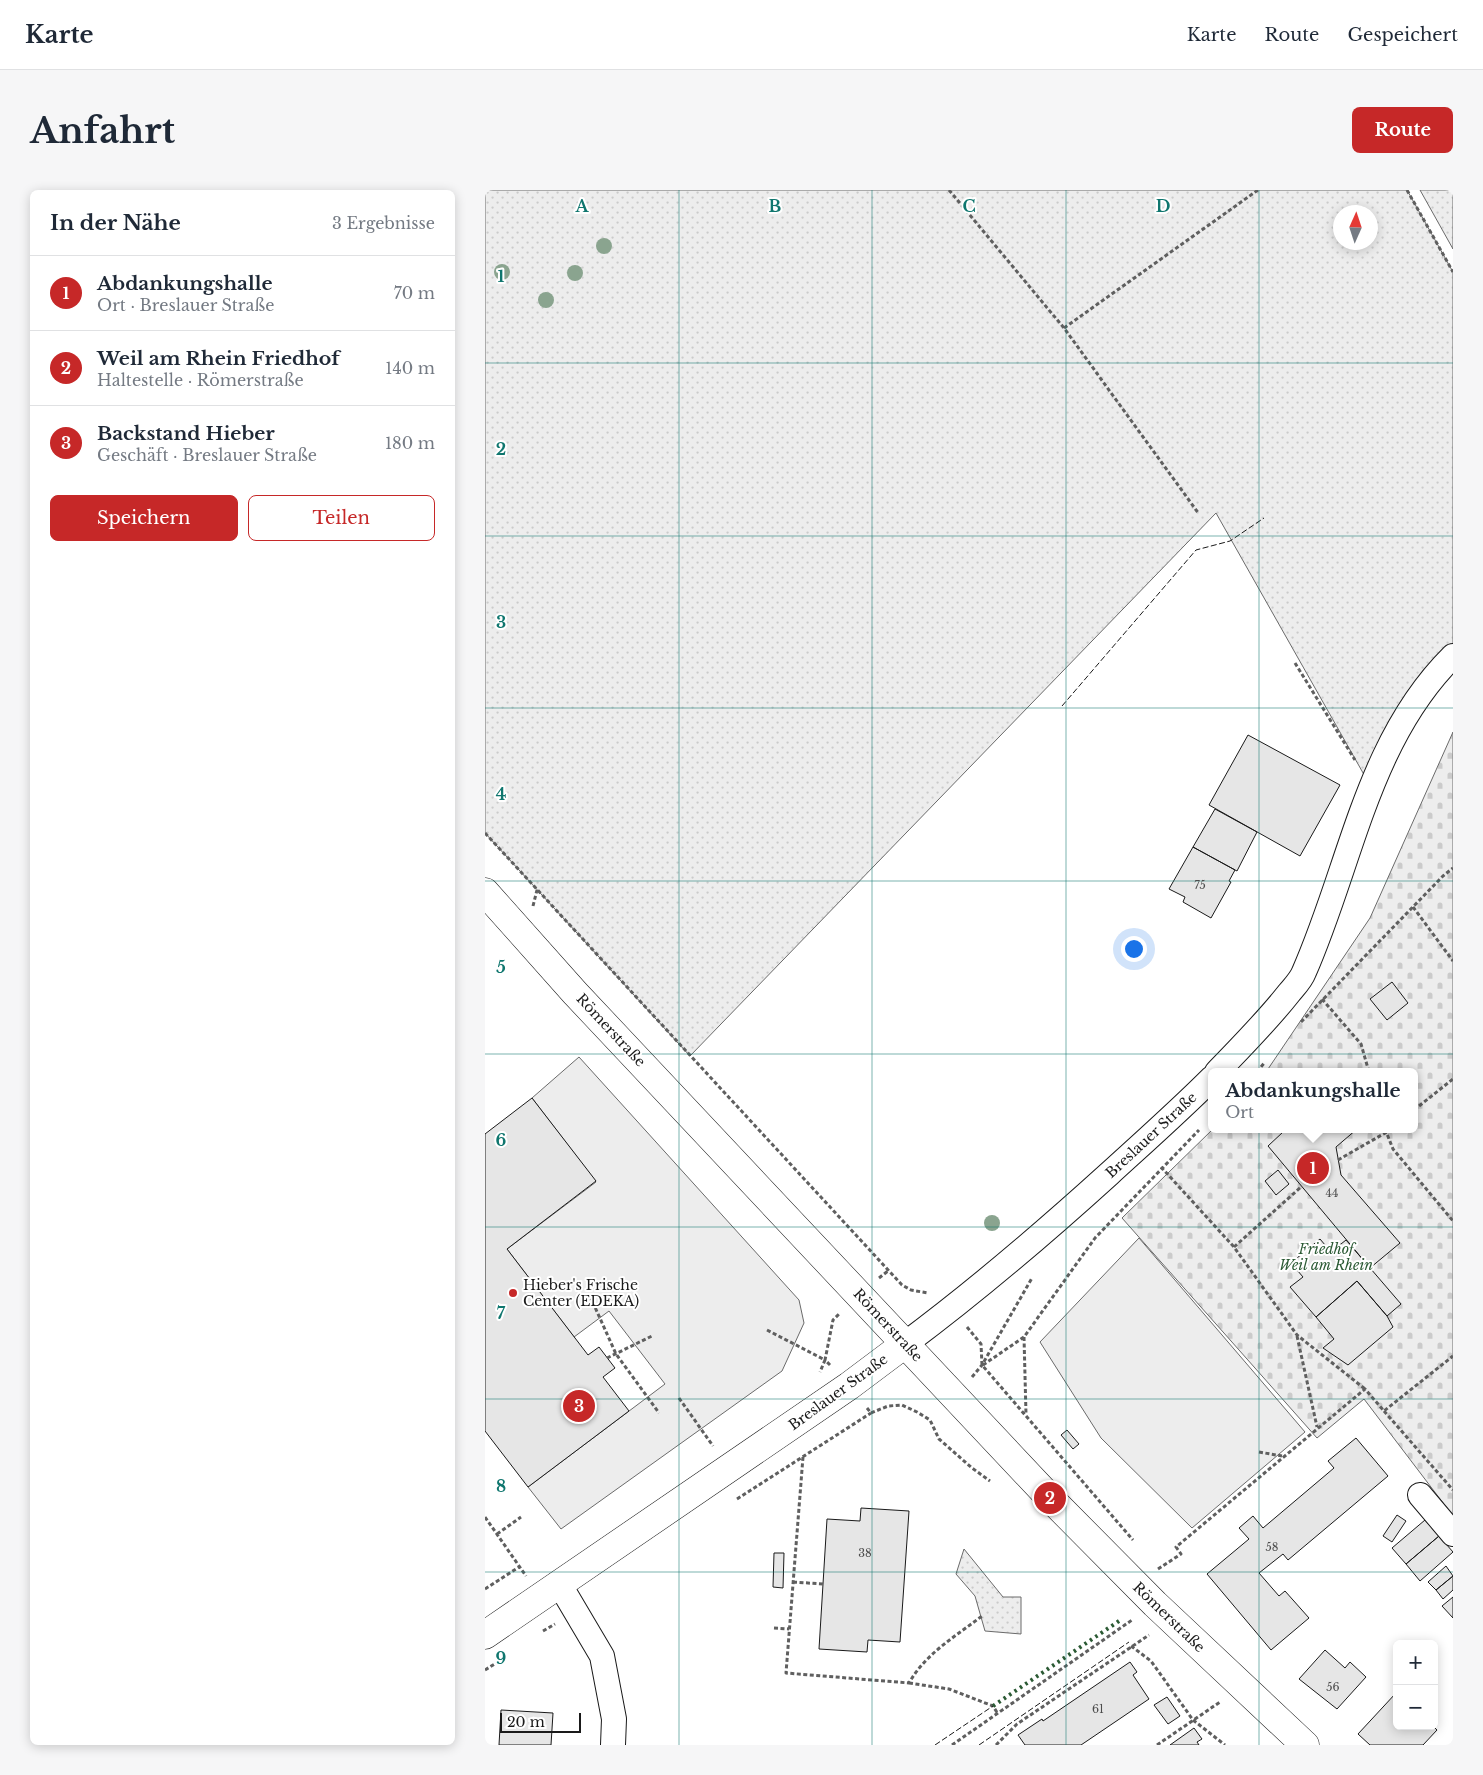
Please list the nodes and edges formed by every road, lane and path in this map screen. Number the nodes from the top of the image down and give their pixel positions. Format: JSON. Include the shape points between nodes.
{"nodes":[{"id":1,"x":949,"y":190,"type":"edge"},
{"id":2,"x":1258,"y":190,"type":"edge"},
{"id":3,"x":1407,"y":190,"type":"edge"},
{"id":4,"x":1453,"y":272,"type":"edge"},
{"id":5,"x":1064,"y":328,"type":"junction"},
{"id":6,"x":1199,"y":514,"type":"dead end"},
{"id":7,"x":1453,"y":656,"type":"edge"},
{"id":8,"x":1295,"y":663,"type":"dead end"},
{"id":9,"x":1371,"y":786,"type":"junction"},
{"id":10,"x":485,"y":833,"type":"edge"},
{"id":11,"x":1453,"y":868,"type":"edge"},
{"id":12,"x":485,"y":892,"type":"edge"},
{"id":13,"x":1413,"y":907,"type":"junction"},
{"id":14,"x":1453,"y":961,"type":"edge"},
{"id":15,"x":1304,"y":974,"type":"junction"},
{"id":16,"x":1322,"y":999,"type":"junction"},
{"id":17,"x":1221,"y":1068,"type":"edge"},
{"id":18,"x":1368,"y":1068,"type":"edge"},
{"id":19,"x":1453,"y":1078,"type":"edge"},
{"id":20,"x":1208,"y":1082,"type":"edge"},
{"id":21,"x":1418,"y":1107,"type":"edge"},
{"id":22,"x":1205,"y":1123,"type":"dead end"},
{"id":23,"x":1383,"y":1133,"type":"edge"},
{"id":24,"x":1385,"y":1133,"type":"edge"},
{"id":25,"x":1338,"y":1160,"type":"dead end"},
{"id":26,"x":1161,"y":1167,"type":"junction"},
{"id":27,"x":1301,"y":1187,"type":"dead end"},
{"id":28,"x":1453,"y":1221,"type":"edge"},
{"id":29,"x":1234,"y":1247,"type":"junction"},
{"id":30,"x":1036,"y":1270,"type":"dead end"},
{"id":31,"x":888,"y":1271,"type":"dead end"},
{"id":32,"x":590,"y":1296,"type":"dead end"},
{"id":33,"x":767,"y":1330,"type":"dead end"},
{"id":34,"x":1297,"y":1335,"type":"junction"},
{"id":35,"x":652,"y":1336,"type":"dead end"},
{"id":36,"x":1025,"y":1337,"type":"junction"},
{"id":37,"x":905,"y":1344,"type":"junction"},
{"id":38,"x":616,"y":1354,"type":"junction"},
{"id":39,"x":1453,"y":1356,"type":"edge"},
{"id":40,"x":607,"y":1358,"type":"dead end"},
{"id":41,"x":1449,"y":1359,"type":"junction"},
{"id":42,"x":825,"y":1360,"type":"dead end"},
{"id":43,"x":1453,"y":1363,"type":"edge"},
{"id":44,"x":983,"y":1365,"type":"junction"},
{"id":45,"x":1365,"y":1389,"type":"junction"},
{"id":46,"x":679,"y":1398,"type":"dead end"},
{"id":47,"x":1384,"y":1411,"type":"junction"},
{"id":48,"x":659,"y":1413,"type":"dead end"},
{"id":49,"x":871,"y":1413,"type":"dead end"},
{"id":50,"x":1026,"y":1414,"type":"junction"},
{"id":51,"x":930,"y":1420,"type":"dead end"},
{"id":52,"x":1317,"y":1427,"type":"junction"},
{"id":53,"x":713,"y":1447,"type":"dead end"},
{"id":54,"x":1259,"y":1452,"type":"dead end"},
{"id":55,"x":1282,"y":1456,"type":"junction"},
{"id":56,"x":803,"y":1457,"type":"junction"},
{"id":57,"x":990,"y":1481,"type":"dead end"},
{"id":58,"x":1453,"y":1490,"type":"edge"},
{"id":59,"x":1421,"y":1495,"type":"dead end"},
{"id":60,"x":729,"y":1504,"type":"dead end"},
{"id":61,"x":485,"y":1517,"type":"edge"},
{"id":62,"x":521,"y":1517,"type":"dead end"},
{"id":63,"x":497,"y":1534,"type":"junction"},
{"id":64,"x":1453,"y":1534,"type":"edge"},
{"id":65,"x":1140,"y":1547,"type":"dead end"},
{"id":66,"x":519,"y":1567,"type":"junction"},
{"id":67,"x":793,"y":1582,"type":"junction"},
{"id":68,"x":823,"y":1584,"type":"dead end"},
{"id":69,"x":485,"y":1588,"type":"edge"},
{"id":70,"x":550,"y":1591,"type":"junction"},
{"id":71,"x":1155,"y":1604,"type":"junction"},
{"id":72,"x":981,"y":1616,"type":"dead end"},
{"id":73,"x":774,"y":1628,"type":"dead end"},
{"id":74,"x":789,"y":1629,"type":"junction"},
{"id":75,"x":1150,"y":1634,"type":"dead end"},
{"id":76,"x":485,"y":1635,"type":"edge"},
{"id":77,"x":1131,"y":1646,"type":"junction"},
{"id":78,"x":909,"y":1683,"type":"junction"},
{"id":79,"x":1223,"y":1700,"type":"dead end"},
{"id":80,"x":998,"y":1714,"type":"junction"},
{"id":81,"x":1193,"y":1720,"type":"junction"},
{"id":82,"x":613,"y":1745,"type":"edge"},
{"id":83,"x":952,"y":1745,"type":"edge"},
{"id":84,"x":996,"y":1745,"type":"edge"},
{"id":85,"x":1157,"y":1745,"type":"edge"},
{"id":86,"x":1225,"y":1745,"type":"edge"},
{"id":87,"x":1305,"y":1745,"type":"edge"}],
"edges":[{"from":1,"to":5,"type":"path"},
{"from":2,"to":5,"type":"path"},
{"from":3,"to":4,"type":"path"},
{"from":5,"to":6,"type":"path"},
{"from":7,"to":9,"type":"street","via":[[1423,689]]},
{"from":8,"to":9,"type":"path"},
{"from":9,"to":15,"type":"street"},
{"from":10,"to":31,"type":"path"},
{"from":11,"to":13,"type":"path"},
{"from":12,"to":37,"type":"street","name":"Römerstraße","via":[[575,993]]},
{"from":13,"to":14,"type":"path"},
{"from":13,"to":16,"type":"path"},
{"from":15,"to":16,"type":"path"},
{"from":15,"to":17,"type":"street"},
{"from":16,"to":18,"type":"path","via":[[1361,1044]]},
{"from":19,"to":21,"type":"path"},
{"from":20,"to":37,"type":"street","name":"Breslauer Straße","via":[[1069,1210],[951,1310]]},
{"from":22,"to":26,"type":"path"},
{"from":23,"to":25,"type":"path"},
{"from":24,"to":28,"type":"path","via":[[1393,1149]]},
{"from":26,"to":29,"type":"path"},
{"from":26,"to":36,"type":"path","via":[[1095,1238]]},
{"from":27,"to":29,"type":"path"},
{"from":29,"to":34,"type":"path"},
{"from":30,"to":44,"type":"path"},
{"from":32,"to":38,"type":"path"},
{"from":33,"to":42,"type":"path"},
{"from":34,"to":45,"type":"path"},
{"from":34,"to":52,"type":"path"},
{"from":35,"to":38,"type":"path"},
{"from":36,"to":44,"type":"path"},
{"from":36,"to":50,"type":"path"},
{"from":37,"to":70,"type":"street","name":"Breslauer Straße"},
{"from":37,"to":71,"type":"street","name":"Römerstraße"},
{"from":38,"to":40,"type":"path"},
{"from":38,"to":48,"type":"path"},
{"from":39,"to":41,"type":"path"},
{"from":41,"to":43,"type":"path"},
{"from":41,"to":47,"type":"path"},
{"from":44,"to":50,"type":"path"},
{"from":45,"to":47,"type":"path"},
{"from":45,"to":52,"type":"path"},
{"from":46,"to":53,"type":"path"},
{"from":47,"to":58,"type":"path"},
{"from":49,"to":56,"type":"path"},
{"from":50,"to":65,"type":"path"},
{"from":51,"to":57,"type":"path","via":[[939,1439]]},
{"from":52,"to":55,"type":"path"},
{"from":54,"to":55,"type":"path"},
{"from":55,"to":71,"type":"path","via":[[1176,1546],[1181,1554],[1147,1576]]},
{"from":56,"to":60,"type":"path"},
{"from":56,"to":67,"type":"path"},
{"from":59,"to":64,"type":"street"},
{"from":61,"to":63,"type":"path"},
{"from":62,"to":63,"type":"path"},
{"from":63,"to":66,"type":"path"},
{"from":66,"to":69,"type":"path"},
{"from":66,"to":70,"type":"path"},
{"from":67,"to":68,"type":"path"},
{"from":67,"to":74,"type":"path"},
{"from":70,"to":76,"type":"street","name":"Breslauer Straße"},
{"from":70,"to":82,"type":"street","via":[[602,1656],[615,1719]]},
{"from":71,"to":80,"type":"path"},
{"from":71,"to":87,"type":"street","name":"Römerstraße"},
{"from":72,"to":78,"type":"path","via":[[930,1656]]},
{"from":73,"to":74,"type":"path"},
{"from":74,"to":78,"type":"path","via":[[786,1673]]},
{"from":75,"to":77,"type":"path"},
{"from":77,"to":81,"type":"path","via":[[1151,1661]]},
{"from":77,"to":84,"type":"path","via":[[1017,1724]]},
{"from":78,"to":80,"type":"path","via":[[949,1689],[993,1706]]},
{"from":79,"to":81,"type":"path"},
{"from":80,"to":83,"type":"path"},
{"from":81,"to":85,"type":"path"},
{"from":81,"to":86,"type":"path"}]}
